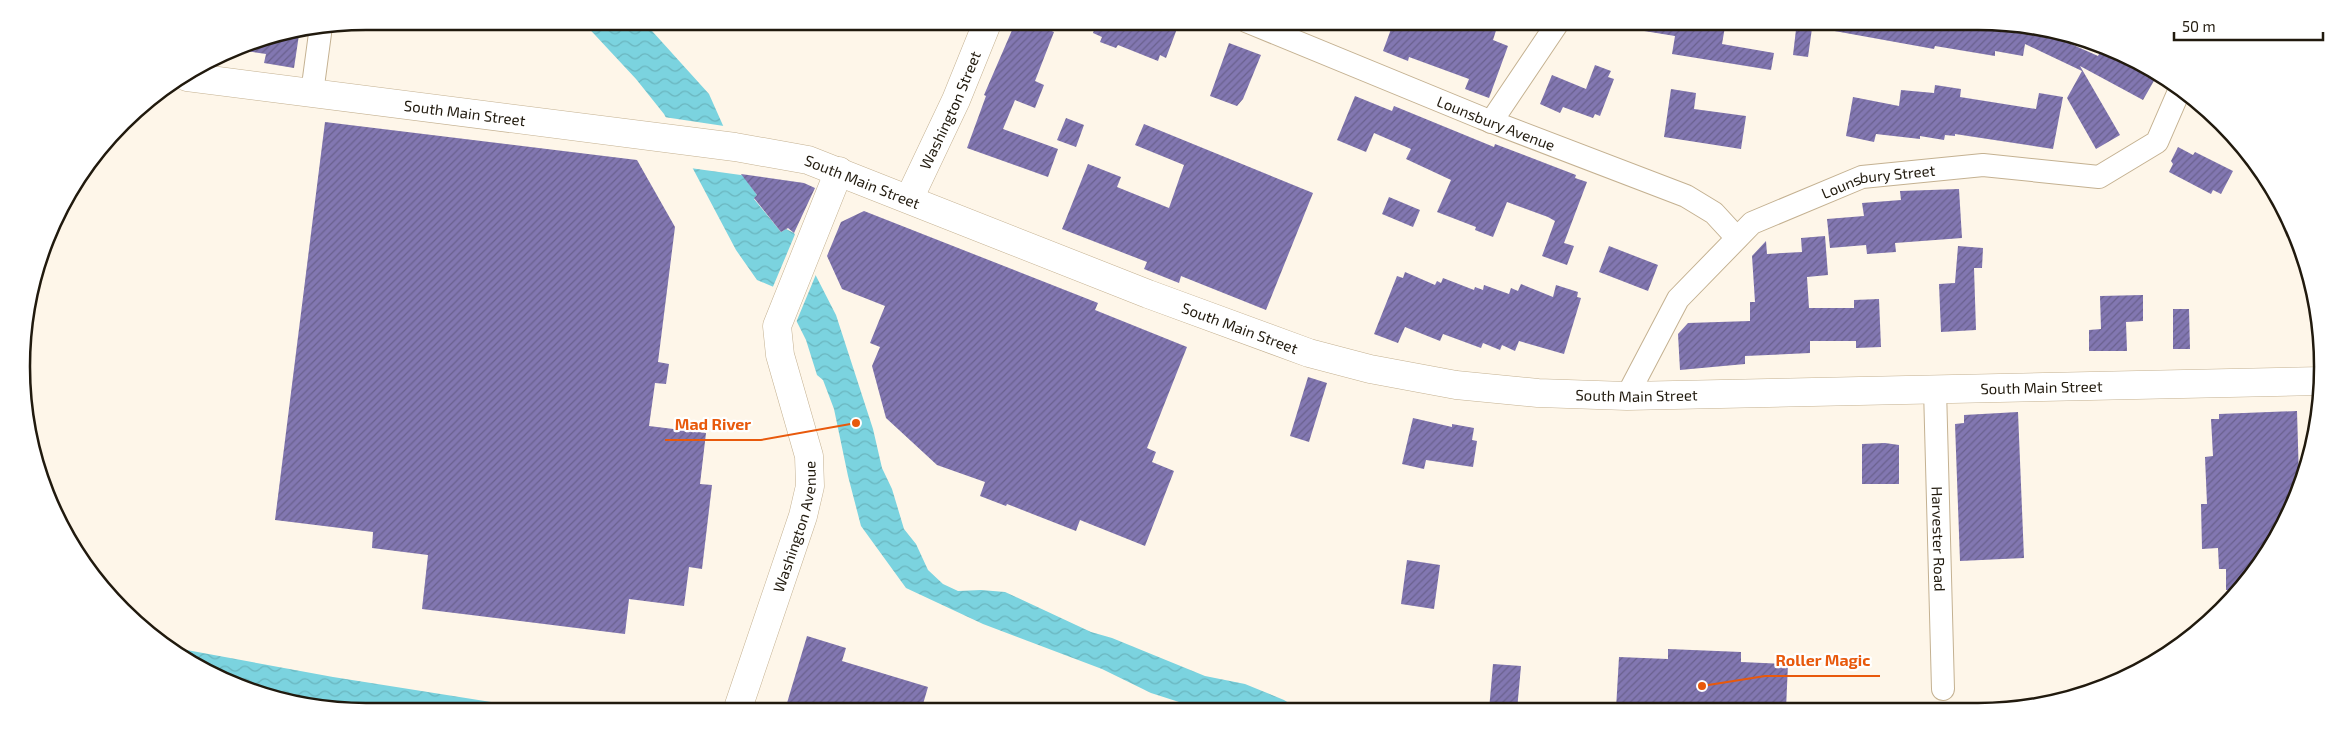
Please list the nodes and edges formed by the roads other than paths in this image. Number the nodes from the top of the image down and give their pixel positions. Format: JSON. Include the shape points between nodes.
{"nodes":[{"id":1,"x":984,"y":30,"type":"edge"},
{"id":2,"x":1268,"y":30,"type":"edge"},
{"id":3,"x":1553,"y":30,"type":"edge"},
{"id":4,"x":320,"y":33,"type":"edge"},
{"id":5,"x":194,"y":78,"type":"edge"},
{"id":6,"x":312,"y":93,"type":"junction"},
{"id":7,"x":2177,"y":96,"type":"edge"},
{"id":8,"x":1491,"y":122,"type":"junction"},
{"id":9,"x":839,"y":171,"type":"junction"},
{"id":10,"x":910,"y":199,"type":"junction"},
{"id":11,"x":1737,"y":238,"type":"junction"},
{"id":12,"x":2313,"y":381,"type":"edge"},
{"id":13,"x":1935,"y":389,"type":"junction"},
{"id":14,"x":1627,"y":396,"type":"junction"},
{"id":15,"x":1943,"y":689,"type":"dead end"},
{"id":16,"x":740,"y":703,"type":"edge"}],
"edges":[{"from":1,"to":10,"type":"main road","name":"Washington Street"},
{"from":2,"to":8,"type":"street","name":"Lounsbury Avenue"},
{"from":3,"to":8,"type":"street"},
{"from":4,"to":6,"type":"street"},
{"from":5,"to":6,"type":"main road","name":"South Main Street"},
{"from":6,"to":9,"type":"main road","name":"South Main Street","via":[[735,147],[808,160]]},
{"from":7,"to":11,"type":"street","name":"Lounsbury Street","via":[[2157,142],[2099,177],[1983,165],[1862,177],[1752,223]]},
{"from":8,"to":11,"type":"street","name":"Lounsbury Avenue","via":[[1686,196],[1714,213]]},
{"from":9,"to":10,"type":"main road","name":"South Main Street"},
{"from":9,"to":16,"type":"main road","name":"Washington Avenue","via":[[777,326],[777,342],[807,447],[810,486],[803,516]]},
{"from":10,"to":14,"type":"main road","name":"South Main Street","via":[[1237,328],[1338,361],[1496,390]]},
{"from":11,"to":14,"type":"street","name":"Lounsbury Street","via":[[1678,299]]},
{"from":12,"to":13,"type":"main road","name":"South Main Street"},
{"from":13,"to":14,"type":"main road","name":"South Main Street"},
{"from":13,"to":15,"type":"street","name":"Harvester Road"}]}
